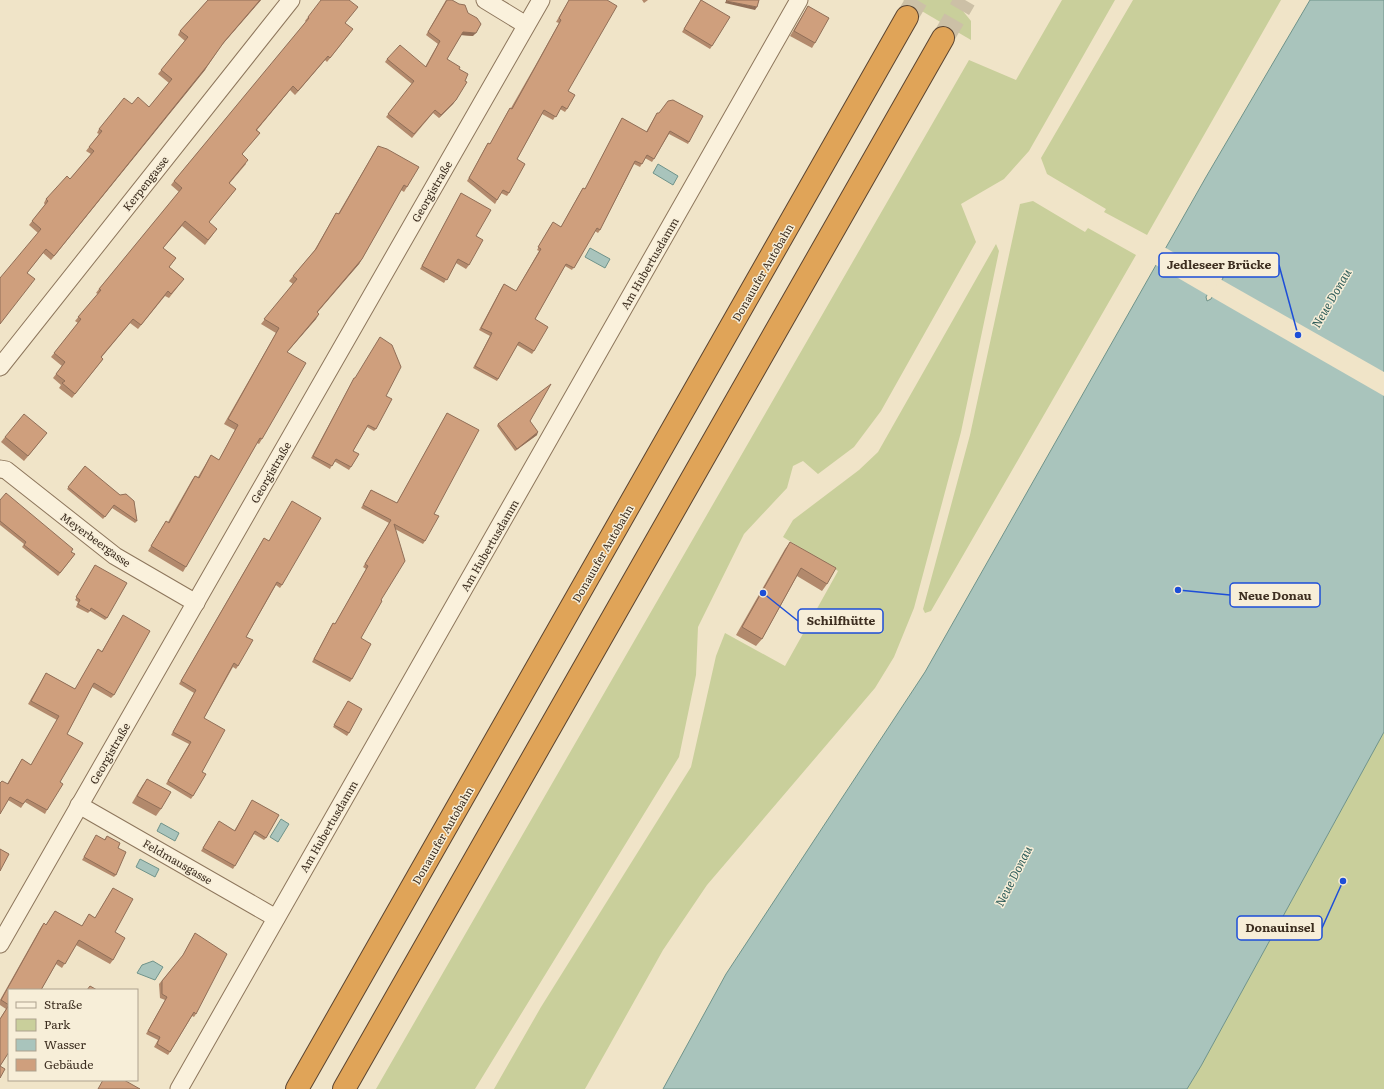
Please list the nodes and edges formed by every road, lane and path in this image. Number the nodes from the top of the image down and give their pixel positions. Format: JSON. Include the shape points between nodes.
{"nodes":[{"id":1,"x":291,"y":0,"type":"edge"},
{"id":2,"x":485,"y":0,"type":"edge"},
{"id":3,"x":541,"y":0,"type":"edge"},
{"id":4,"x":799,"y":0,"type":"edge"},
{"id":5,"x":907,"y":17,"type":"tunnel mouth"},
{"id":6,"x":526,"y":25,"type":"junction"},
{"id":7,"x":943,"y":38,"type":"tunnel mouth"},
{"id":8,"x":0,"y":367,"type":"edge"},
{"id":9,"x":0,"y":468,"type":"edge"},
{"id":10,"x":196,"y":603,"type":"junction"},
{"id":11,"x":79,"y":805,"type":"junction"},
{"id":12,"x":276,"y":918,"type":"junction"},
{"id":13,"x":0,"y":944,"type":"edge"},
{"id":14,"x":179,"y":1089,"type":"edge"},
{"id":15,"x":297,"y":1089,"type":"edge"},
{"id":16,"x":344,"y":1089,"type":"edge"}],
"edges":[{"from":1,"to":8,"type":"street","name":"Kerpengasse"},
{"from":2,"to":6,"type":"street"},
{"from":3,"to":6,"type":"street","name":"Georgistraße"},
{"from":4,"to":12,"type":"street","name":"Am Hubertusdamm"},
{"from":5,"to":15,"type":"highway","name":"Donauufer Autobahn"},
{"from":6,"to":10,"type":"street","name":"Georgistraße"},
{"from":7,"to":16,"type":"highway"},
{"from":9,"to":10,"type":"street","name":"Meyerbeergasse","via":[[6,470],[115,556]]},
{"from":10,"to":11,"type":"street","name":"Georgistraße"},
{"from":11,"to":12,"type":"street","name":"Feldmausgasse"},
{"from":11,"to":13,"type":"street","name":"Georgistraße"},
{"from":12,"to":14,"type":"street","name":"Am Hubertusdamm"}]}
